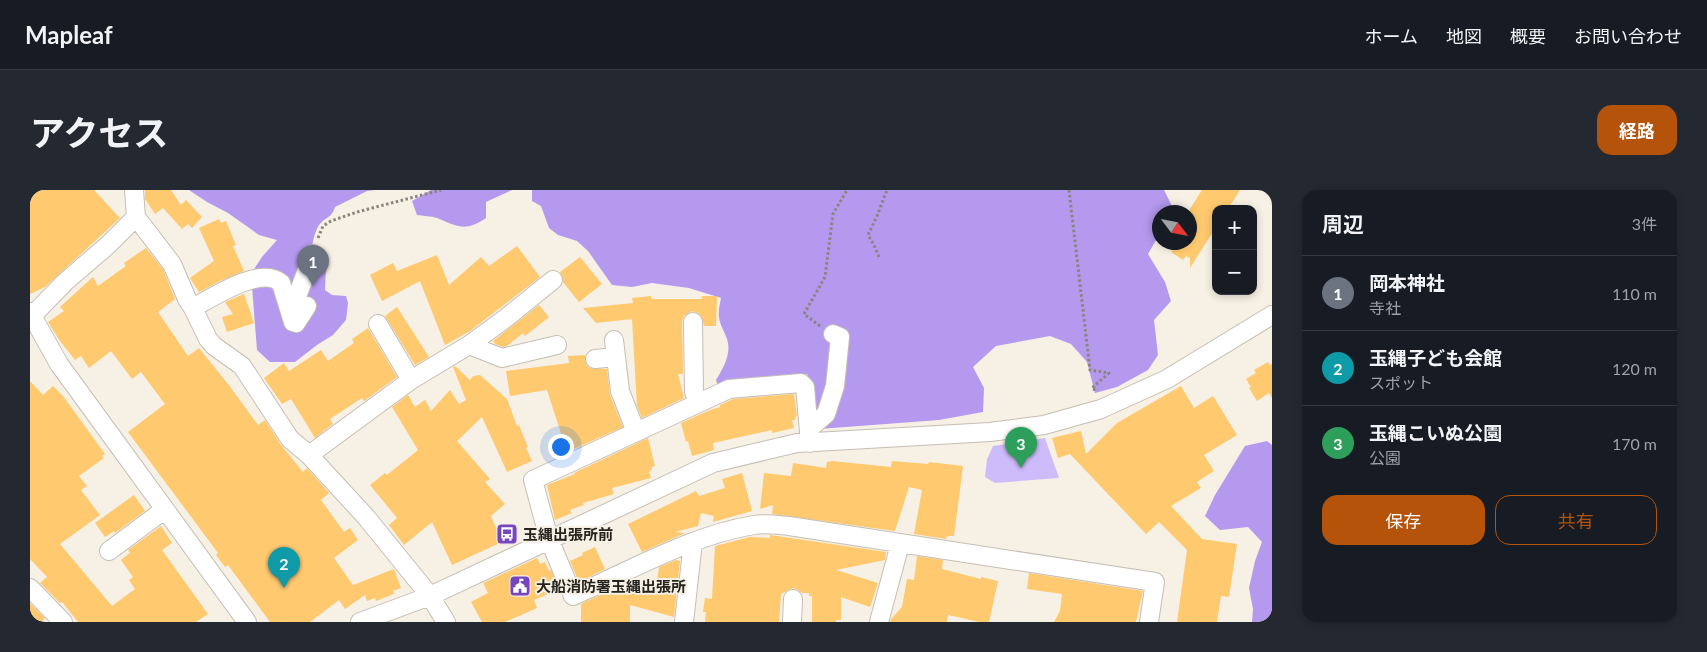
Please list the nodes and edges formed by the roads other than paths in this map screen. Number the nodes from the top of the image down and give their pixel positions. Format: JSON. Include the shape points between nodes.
{"nodes":[{"id":1,"x":134,"y":190,"type":"edge"},
{"id":2,"x":136,"y":217,"type":"junction"},
{"id":3,"x":313,"y":254,"type":"road end"},
{"id":4,"x":553,"y":280,"type":"dead end"},
{"id":5,"x":286,"y":299,"type":"junction"},
{"id":6,"x":307,"y":306,"type":"dead end"},
{"id":7,"x":193,"y":308,"type":"junction"},
{"id":8,"x":1272,"y":314,"type":"edge"},
{"id":9,"x":31,"y":315,"type":"edge"},
{"id":10,"x":693,"y":322,"type":"dead end"},
{"id":11,"x":378,"y":324,"type":"dead end"},
{"id":12,"x":833,"y":334,"type":"road end"},
{"id":13,"x":614,"y":340,"type":"dead end"},
{"id":14,"x":469,"y":345,"type":"junction"},
{"id":15,"x":556,"y":345,"type":"dead end"},
{"id":16,"x":616,"y":357,"type":"junction"},
{"id":17,"x":595,"y":359,"type":"dead end"},
{"id":18,"x":411,"y":380,"type":"junction"},
{"id":19,"x":699,"y":403,"type":"junction"},
{"id":20,"x":636,"y":432,"type":"junction"},
{"id":21,"x":810,"y":436,"type":"junction"},
{"id":22,"x":309,"y":455,"type":"junction"},
{"id":23,"x":164,"y":510,"type":"junction"},
{"id":24,"x":548,"y":539,"type":"junction"},
{"id":25,"x":693,"y":542,"type":"junction"},
{"id":26,"x":900,"y":544,"type":"junction"},
{"id":27,"x":109,"y":551,"type":"dead end"},
{"id":28,"x":30,"y":588,"type":"edge"},
{"id":29,"x":430,"y":596,"type":"junction"},
{"id":30,"x":793,"y":599,"type":"dead end"},
{"id":31,"x":63,"y":622,"type":"edge"},
{"id":32,"x":247,"y":622,"type":"edge"},
{"id":33,"x":360,"y":622,"type":"edge"},
{"id":34,"x":446,"y":622,"type":"edge"},
{"id":35,"x":684,"y":622,"type":"edge"},
{"id":36,"x":792,"y":622,"type":"edge"},
{"id":37,"x":878,"y":622,"type":"edge"},
{"id":38,"x":1149,"y":622,"type":"edge"}],
"edges":[{"from":1,"to":2,"type":"street"},
{"from":2,"to":7,"type":"street","via":[[172,264]]},
{"from":2,"to":9,"type":"street"},
{"from":3,"to":5,"type":"street","via":[[296,299]]},
{"from":4,"to":14,"type":"street"},
{"from":5,"to":6,"type":"street","via":[[293,322],[296,323]]},
{"from":5,"to":7,"type":"street","via":[[278,280],[262,277]]},
{"from":7,"to":22,"type":"street","via":[[208,339],[242,366],[290,439]]},
{"from":8,"to":21,"type":"street","via":[[1167,379],[1107,406],[1044,425],[990,432]]},
{"from":9,"to":23,"type":"street","via":[[59,364]]},
{"from":10,"to":19,"type":"street","via":[[694,392]]},
{"from":11,"to":18,"type":"street"},
{"from":12,"to":21,"type":"street","via":[[840,336],[835,386],[826,414]]},
{"from":13,"to":16,"type":"street"},
{"from":14,"to":15,"type":"street","via":[[502,358]]},
{"from":14,"to":18,"type":"street"},
{"from":16,"to":17,"type":"street"},
{"from":16,"to":20,"type":"street","via":[[620,391]]},
{"from":18,"to":22,"type":"street"},
{"from":19,"to":20,"type":"street"},
{"from":19,"to":21,"type":"street","via":[[730,389],[801,383],[805,387]]},
{"from":20,"to":24,"type":"street","via":[[533,480]]},
{"from":21,"to":24,"type":"street","via":[[796,443],[713,464]]},
{"from":22,"to":29,"type":"street","via":[[366,517]]},
{"from":23,"to":27,"type":"street"},
{"from":23,"to":32,"type":"street"},
{"from":24,"to":25,"type":"street","via":[[573,596]]},
{"from":24,"to":29,"type":"street"},
{"from":25,"to":26,"type":"street","via":[[756,525],[789,526]]},
{"from":25,"to":35,"type":"street"},
{"from":26,"to":37,"type":"street"},
{"from":26,"to":38,"type":"street","via":[[1154,582]]},
{"from":28,"to":31,"type":"street"},
{"from":29,"to":33,"type":"street"},
{"from":29,"to":34,"type":"street"},
{"from":30,"to":36,"type":"street"}]}
